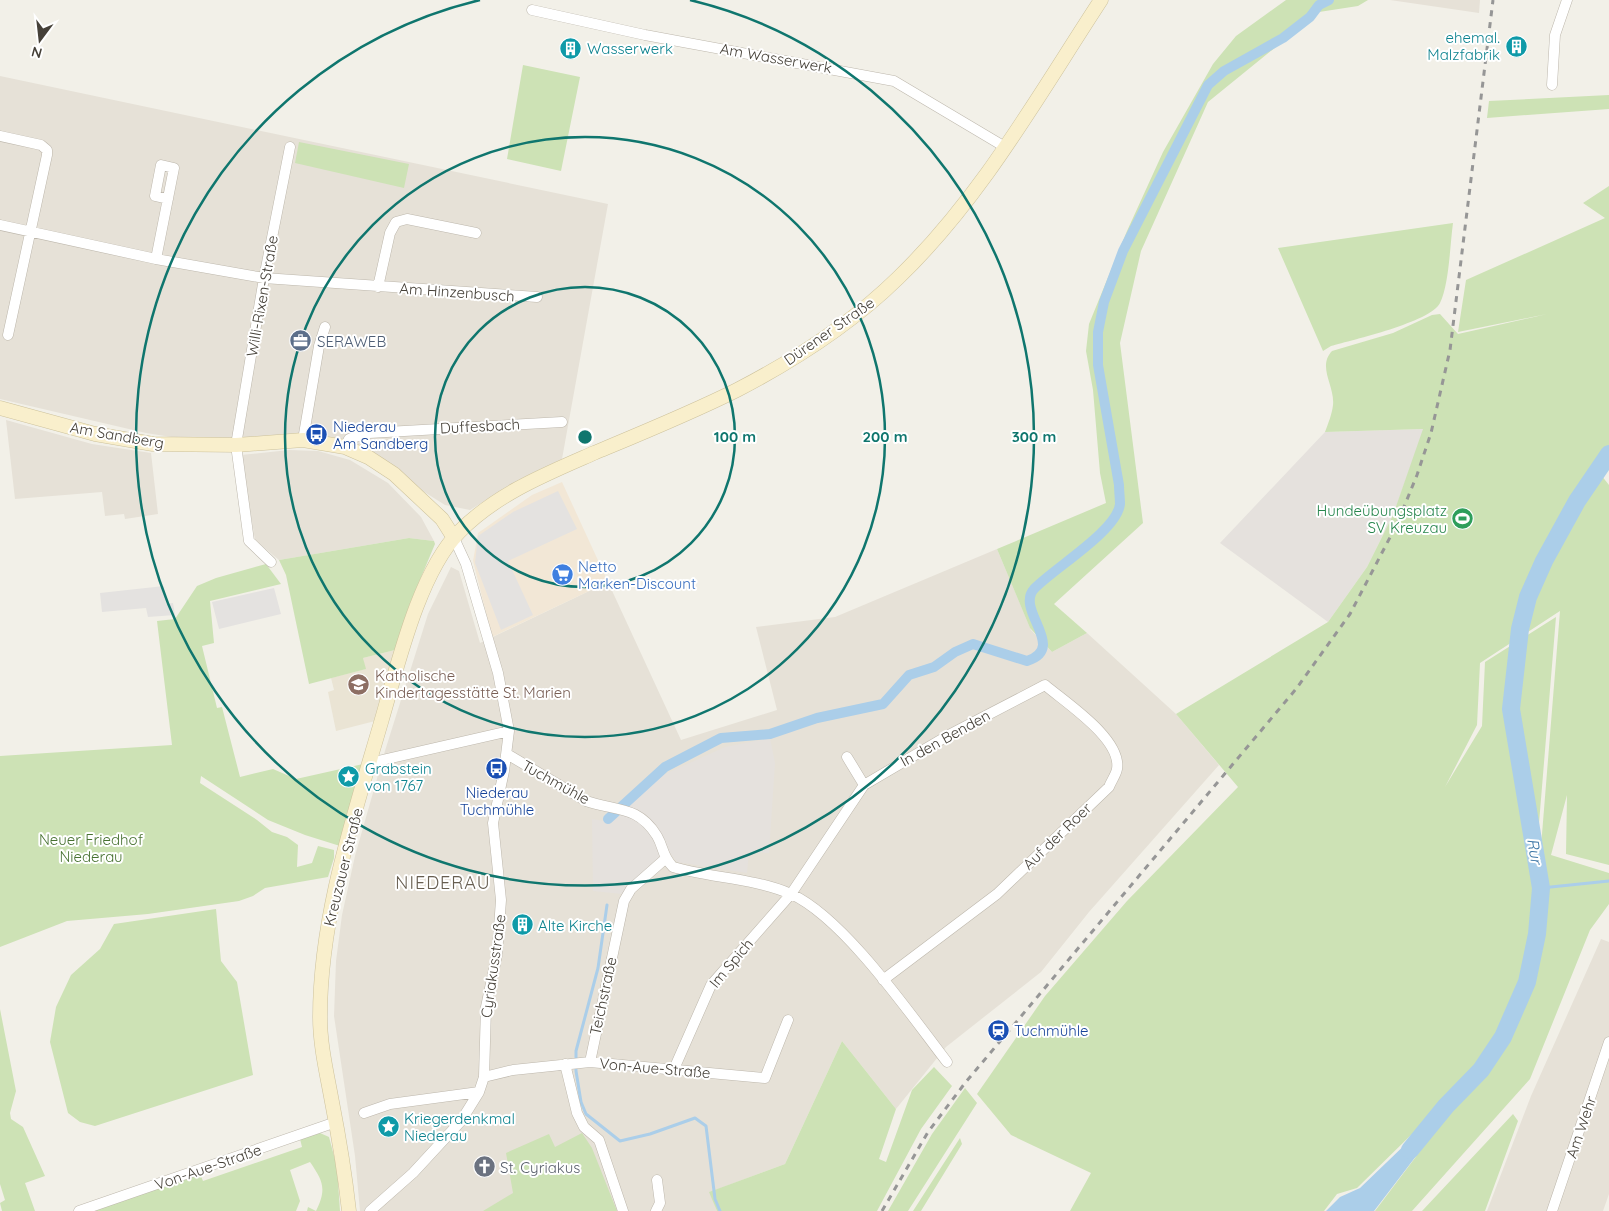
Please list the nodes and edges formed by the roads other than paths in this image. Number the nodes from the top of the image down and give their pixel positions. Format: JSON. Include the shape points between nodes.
{"nodes":[{"id":1,"x":1100,"y":0,"type":"edge"},
{"id":2,"x":1567,"y":0,"type":"edge"},
{"id":3,"x":532,"y":10,"type":"dead end"},
{"id":4,"x":1552,"y":85,"type":"dead end"},
{"id":5,"x":0,"y":136,"type":"edge"},
{"id":6,"x":290,"y":147,"type":"dead end"},
{"id":7,"x":1005,"y":147,"type":"junction"},
{"id":8,"x":168,"y":199,"type":"dead end"},
{"id":9,"x":0,"y":225,"type":"edge"},
{"id":10,"x":30,"y":231,"type":"junction"},
{"id":11,"x":476,"y":233,"type":"dead end"},
{"id":12,"x":156,"y":259,"type":"junction"},
{"id":13,"x":264,"y":278,"type":"junction"},
{"id":14,"x":378,"y":287,"type":"junction"},
{"id":15,"x":537,"y":297,"type":"dead end"},
{"id":16,"x":326,"y":328,"type":"dead end"},
{"id":17,"x":8,"y":335,"type":"dead end"},
{"id":18,"x":0,"y":408,"type":"edge"},
{"id":19,"x":562,"y":422,"type":"dead end"},
{"id":20,"x":303,"y":440,"type":"junction"},
{"id":21,"x":236,"y":445,"type":"junction"},
{"id":22,"x":345,"y":447,"type":"junction"},
{"id":23,"x":454,"y":538,"type":"junction"},
{"id":24,"x":270,"y":562,"type":"dead end"},
{"id":25,"x":1027,"y":693,"type":"joint"},
{"id":26,"x":509,"y":731,"type":"junction"},
{"id":27,"x":507,"y":754,"type":"junction"},
{"id":28,"x":847,"y":757,"type":"dead end"},
{"id":29,"x":369,"y":763,"type":"junction"},
{"id":30,"x":864,"y":785,"type":"junction"},
{"id":31,"x":665,"y":859,"type":"junction"},
{"id":32,"x":791,"y":894,"type":"junction"},
{"id":33,"x":883,"y":980,"type":"junction"},
{"id":34,"x":788,"y":1020,"type":"dead end"},
{"id":35,"x":1609,"y":1042,"type":"edge"},
{"id":36,"x":947,"y":1062,"type":"dead end"},
{"id":37,"x":576,"y":1063,"type":"junction"},
{"id":38,"x":674,"y":1068,"type":"junction"},
{"id":39,"x":484,"y":1077,"type":"junction"},
{"id":40,"x":478,"y":1092,"type":"junction"},
{"id":41,"x":364,"y":1114,"type":"dead end"},
{"id":42,"x":336,"y":1122,"type":"junction"},
{"id":43,"x":658,"y":1180,"type":"dead end"},
{"id":44,"x":79,"y":1211,"type":"edge"},
{"id":45,"x":349,"y":1211,"type":"edge"},
{"id":46,"x":370,"y":1211,"type":"edge"},
{"id":47,"x":623,"y":1211,"type":"edge"},
{"id":48,"x":656,"y":1211,"type":"edge"},
{"id":49,"x":1552,"y":1211,"type":"edge"}],
"edges":[{"from":1,"to":7,"type":"main road","name":"Dürener Straße"},
{"from":2,"to":4,"type":"street","via":[[1555,35]]},
{"from":3,"to":7,"type":"street","name":"Am Wasserwerk","via":[[645,35],[894,81]]},
{"from":5,"to":10,"type":"street","via":[[42,145],[47,150]]},
{"from":6,"to":13,"type":"street","name":"Willi-Rixen-Straße"},
{"from":7,"to":23,"type":"main road","name":"Dürener Straße","via":[[965,204],[902,275],[833,332],[737,390],[515,490],[476,516]]},
{"from":8,"to":12,"type":"street"},
{"from":9,"to":10,"type":"street","name":"Am Hinzenbusch"},
{"from":10,"to":12,"type":"street","name":"Am Hinzenbusch"},
{"from":10,"to":17,"type":"street"},
{"from":11,"to":14,"type":"street","name":"Am Hinzenbusch","via":[[407,219],[396,222],[390,233]]},
{"from":12,"to":13,"type":"street","name":"Am Hinzenbusch"},
{"from":13,"to":14,"type":"street","name":"Am Hinzenbusch"},
{"from":13,"to":21,"type":"street","name":"Willi-Rixen-Straße"},
{"from":14,"to":15,"type":"street","name":"Am Hinzenbusch"},
{"from":16,"to":20,"type":"street","via":[[319,346]]},
{"from":18,"to":21,"type":"main road","name":"Am Sandberg","via":[[131,441],[187,446]]},
{"from":19,"to":22,"type":"street","name":"Duffesbach","via":[[369,433],[350,439]]},
{"from":20,"to":21,"type":"main road","name":"Am Sandberg"},
{"from":20,"to":22,"type":"main road","name":"Am Sandberg"},
{"from":21,"to":24,"type":"street","via":[[249,541]]},
{"from":22,"to":23,"type":"main road","name":"Am Sandberg","via":[[394,474],[442,519]]},
{"from":23,"to":26,"type":"street","name":"Cyriakusstraße","via":[[466,564],[498,673]]},
{"from":23,"to":29,"type":"main road","name":"Kreuzauer Straße","via":[[444,551],[416,609]]},
{"from":25,"to":30,"type":"street","name":"In den Benden"},
{"from":25,"to":33,"type":"street","name":"Auf der Roer","via":[[1045,685],[1082,716],[1108,739],[1117,754],[1117,770],[1108,787],[997,894]]},
{"from":26,"to":27,"type":"street","name":"Cyriakusstraße"},
{"from":26,"to":29,"type":"street"},
{"from":27,"to":31,"type":"street","name":"Tuchmühle","via":[[586,801],[642,817],[658,838]]},
{"from":27,"to":39,"type":"street","name":"Cyriakusstraße","via":[[493,823],[502,900],[497,955],[486,1007]]},
{"from":28,"to":30,"type":"street"},
{"from":29,"to":42,"type":"main road","name":"Kreuzauer Straße","via":[[329,914],[323,961],[322,1047]]},
{"from":30,"to":32,"type":"street","name":"In den Benden"},
{"from":31,"to":32,"type":"street","via":[[673,867],[690,872]]},
{"from":31,"to":37,"type":"street","name":"Teichstraße","via":[[631,890],[624,901]]},
{"from":32,"to":33,"type":"street","via":[[830,921]]},
{"from":32,"to":38,"type":"street","name":"Im Spich","via":[[711,985]]},
{"from":33,"to":36,"type":"street"},
{"from":34,"to":38,"type":"street","name":"Von-Aue-Straße","via":[[765,1078]]},
{"from":35,"to":49,"type":"street","name":"Am Wehr"},
{"from":37,"to":38,"type":"street","name":"Von-Aue-Straße"},
{"from":37,"to":39,"type":"street","name":"Von-Aue-Straße"},
{"from":37,"to":47,"type":"street","name":"Teichstraße","via":[[577,1113],[584,1127],[599,1140]]},
{"from":39,"to":40,"type":"street","name":"Cyriakusstraße"},
{"from":40,"to":41,"type":"street","via":[[390,1104]]},
{"from":40,"to":46,"type":"street","name":"Cyriakusstraße","via":[[462,1121],[413,1173]]},
{"from":42,"to":44,"type":"street","name":"Von-Aue-Straße"},
{"from":42,"to":45,"type":"main road","name":"Kreuzauer Straße"},
{"from":43,"to":48,"type":"street","via":[[660,1203]]}]}
